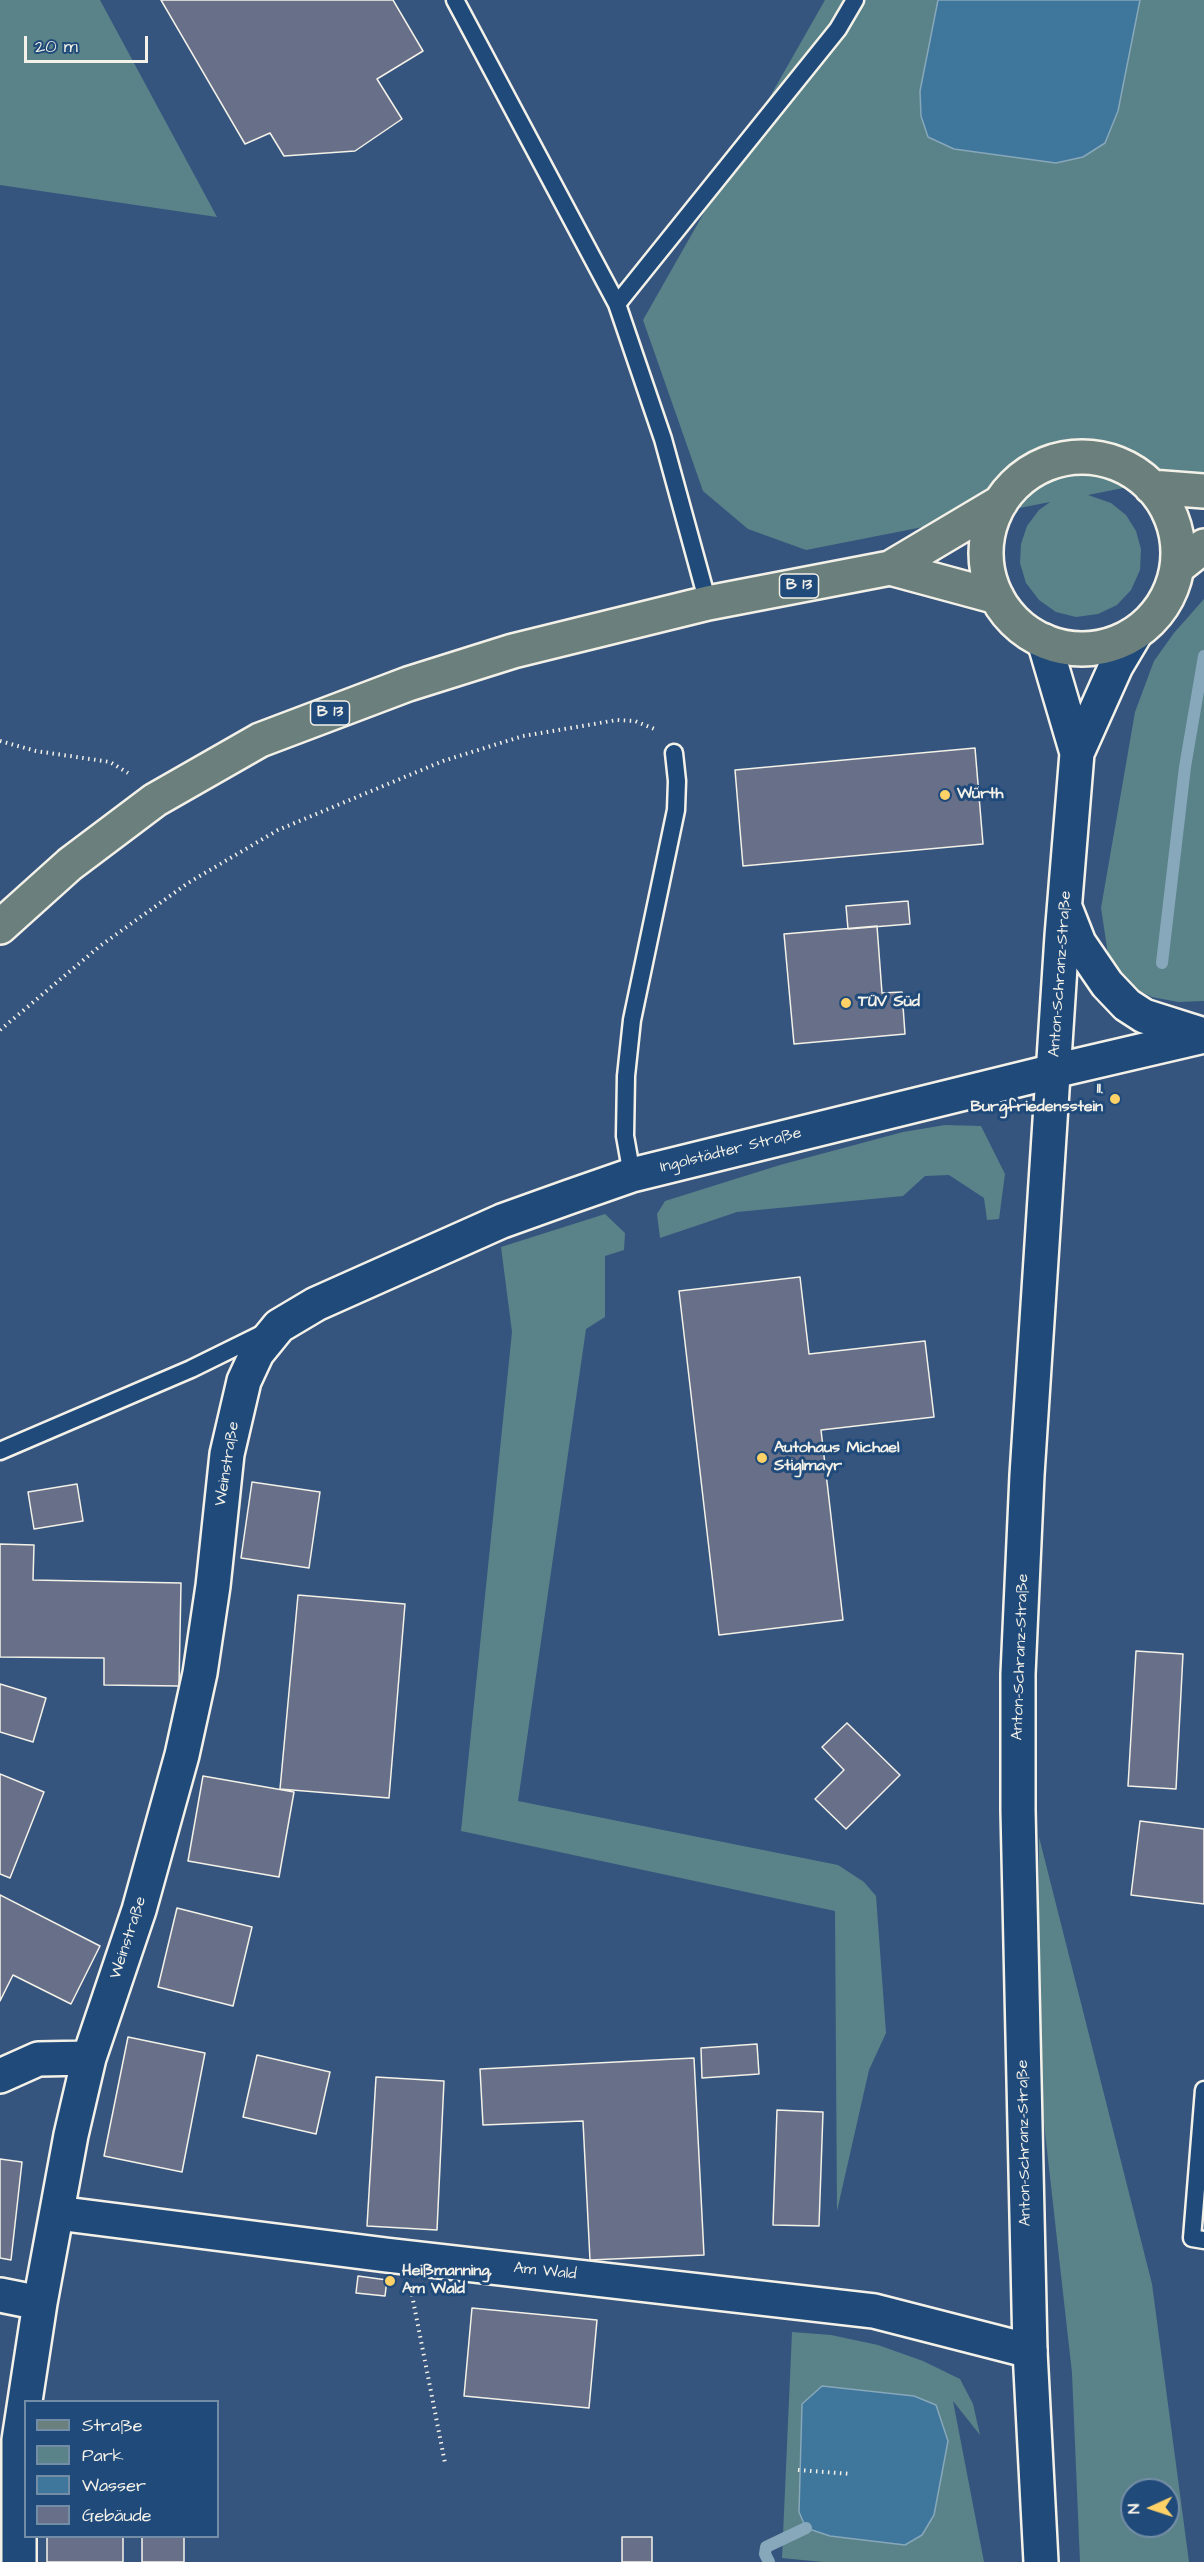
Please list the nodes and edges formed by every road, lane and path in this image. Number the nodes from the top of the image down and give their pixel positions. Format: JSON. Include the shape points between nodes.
{"nodes":[{"id":1,"x":455,"y":0,"type":"edge"},
{"id":2,"x":855,"y":0,"type":"edge"},
{"id":3,"x":617,"y":304,"type":"junction"},
{"id":4,"x":1151,"y":487,"type":"junction"},
{"id":5,"x":1204,"y":491,"type":"edge"},
{"id":6,"x":1001,"y":502,"type":"junction"},
{"id":7,"x":1204,"y":546,"type":"edge"},
{"id":8,"x":1178,"y":567,"type":"junction"},
{"id":9,"x":890,"y":568,"type":"junction"},
{"id":10,"x":997,"y":597,"type":"junction"},
{"id":11,"x":708,"y":603,"type":"junction"},
{"id":12,"x":1136,"y":634,"type":"junction"},
{"id":13,"x":1044,"y":641,"type":"junction"},
{"id":14,"x":0,"y":741,"type":"edge"},
{"id":15,"x":674,"y":753,"type":"joint"},
{"id":16,"x":1077,"y":753,"type":"junction"},
{"id":17,"x":155,"y":800,"type":"junction"},
{"id":18,"x":1065,"y":905,"type":"junction"},
{"id":19,"x":0,"y":927,"type":"edge"},
{"id":20,"x":0,"y":1030,"type":"edge"},
{"id":21,"x":1204,"y":1035,"type":"edge"},
{"id":22,"x":1054,"y":1071,"type":"junction"},
{"id":23,"x":632,"y":1175,"type":"junction"},
{"id":24,"x":279,"y":1326,"type":"junction"},
{"id":25,"x":0,"y":1451,"type":"edge"},
{"id":26,"x":89,"y":2058,"type":"junction"},
{"id":27,"x":0,"y":2076,"type":"edge"},
{"id":28,"x":1204,"y":2090,"type":"edge"},
{"id":29,"x":57,"y":2212,"type":"junction"},
{"id":30,"x":1204,"y":2240,"type":"edge"},
{"id":31,"x":404,"y":2256,"type":"junction"},
{"id":32,"x":0,"y":2295,"type":"edge"},
{"id":33,"x":40,"y":2303,"type":"junction"},
{"id":34,"x":1030,"y":2351,"type":"junction"},
{"id":35,"x":25,"y":2400,"type":"edge"},
{"id":36,"x":24,"y":2407,"type":"edge"},
{"id":37,"x":445,"y":2463,"type":"dead end"},
{"id":38,"x":798,"y":2470,"type":"dead end"},
{"id":39,"x":851,"y":2474,"type":"dead end"},
{"id":40,"x":19,"y":2562,"type":"edge"},
{"id":41,"x":1041,"y":2562,"type":"edge"}],
"edges":[{"from":1,"to":3,"type":"lane"},
{"from":2,"to":3,"type":"lane","via":[[838,29]]},
{"from":3,"to":11,"type":"lane","via":[[663,439]]},
{"from":4,"to":5,"type":"main road"},
{"from":4,"to":6,"type":"main road","number":"B 13","via":[[1115,463],[1072,458],[1031,471]]},
{"from":4,"to":8,"type":"main road","number":"B 13","via":[[1174,524]]},
{"from":6,"to":9,"type":"main road","number":"B 13"},
{"from":6,"to":10,"type":"main road","number":"B 13","via":[[990,527],[987,555],[987,568]]},
{"from":7,"to":8,"type":"main road"},
{"from":8,"to":12,"type":"main road","number":"B 13","via":[[1164,605]]},
{"from":9,"to":10,"type":"main road","number":"B 13"},
{"from":9,"to":11,"type":"main road","number":"B 13"},
{"from":10,"to":13,"type":"main road","number":"B 13","via":[[1017,623]]},
{"from":11,"to":17,"type":"main road","number":"B 13","via":[[513,651],[386,692],[260,740]]},
{"from":12,"to":13,"type":"main road","number":"B 13","via":[[1091,649],[1067,648]]},
{"from":12,"to":16,"type":"street","name":"Anton-Schranz-Straße","via":[[1116,666]]},
{"from":13,"to":16,"type":"street","name":"Anton-Schranz-Straße"},
{"from":14,"to":17,"type":"path","via":[[36,751],[110,762],[144,782]]},
{"from":15,"to":20,"type":"path","via":[[664,734],[635,722],[617,720],[523,736],[443,760],[278,830],[188,883],[100,946]]},
{"from":15,"to":23,"type":"lane","via":[[676,810],[632,1020],[626,1076],[625,1136]]},
{"from":16,"to":18,"type":"street","name":"Anton-Schranz-Straße"},
{"from":17,"to":19,"type":"main road","number":"B 13","via":[[70,864]]},
{"from":18,"to":21,"type":"street","name":"Ingolstädter Straße","via":[[1079,943],[1126,1005],[1159,1022]]},
{"from":18,"to":22,"type":"street","name":"Anton-Schranz-Straße"},
{"from":21,"to":22,"type":"street","name":"Ingolstädter Straße"},
{"from":22,"to":23,"type":"street","name":"Ingolstädter Straße"},
{"from":22,"to":34,"type":"street","name":"Anton-Schranz-Straße","via":[[1018,1674]]},
{"from":23,"to":24,"type":"street","name":"Ingolstädter Straße","via":[[502,1221],[365,1281]]},
{"from":24,"to":25,"type":"lane","via":[[191,1369]]},
{"from":24,"to":26,"type":"street","name":"Weinstraße","via":[[257,1353],[244,1381],[227,1454],[200,1673],[182,1755],[139,1910]]},
{"from":26,"to":27,"type":"street","via":[[38,2059]]},
{"from":26,"to":29,"type":"street","name":"Weinstraße"},
{"from":28,"to":30,"type":"lane","via":[[1192,2238]]},
{"from":29,"to":31,"type":"street","name":"Am Wald"},
{"from":29,"to":33,"type":"street","name":"Weinstraße"},
{"from":31,"to":34,"type":"street","name":"Am Wald","via":[[874,2311]]},
{"from":31,"to":37,"type":"path"},
{"from":32,"to":33,"type":"street"},
{"from":33,"to":35,"type":"street","name":"Weinstraße"},
{"from":34,"to":41,"type":"street","name":"Anton-Schranz-Straße"},
{"from":36,"to":40,"type":"street","name":"Weinstraße","via":[[19,2440]]},
{"from":38,"to":39,"type":"path"}]}
